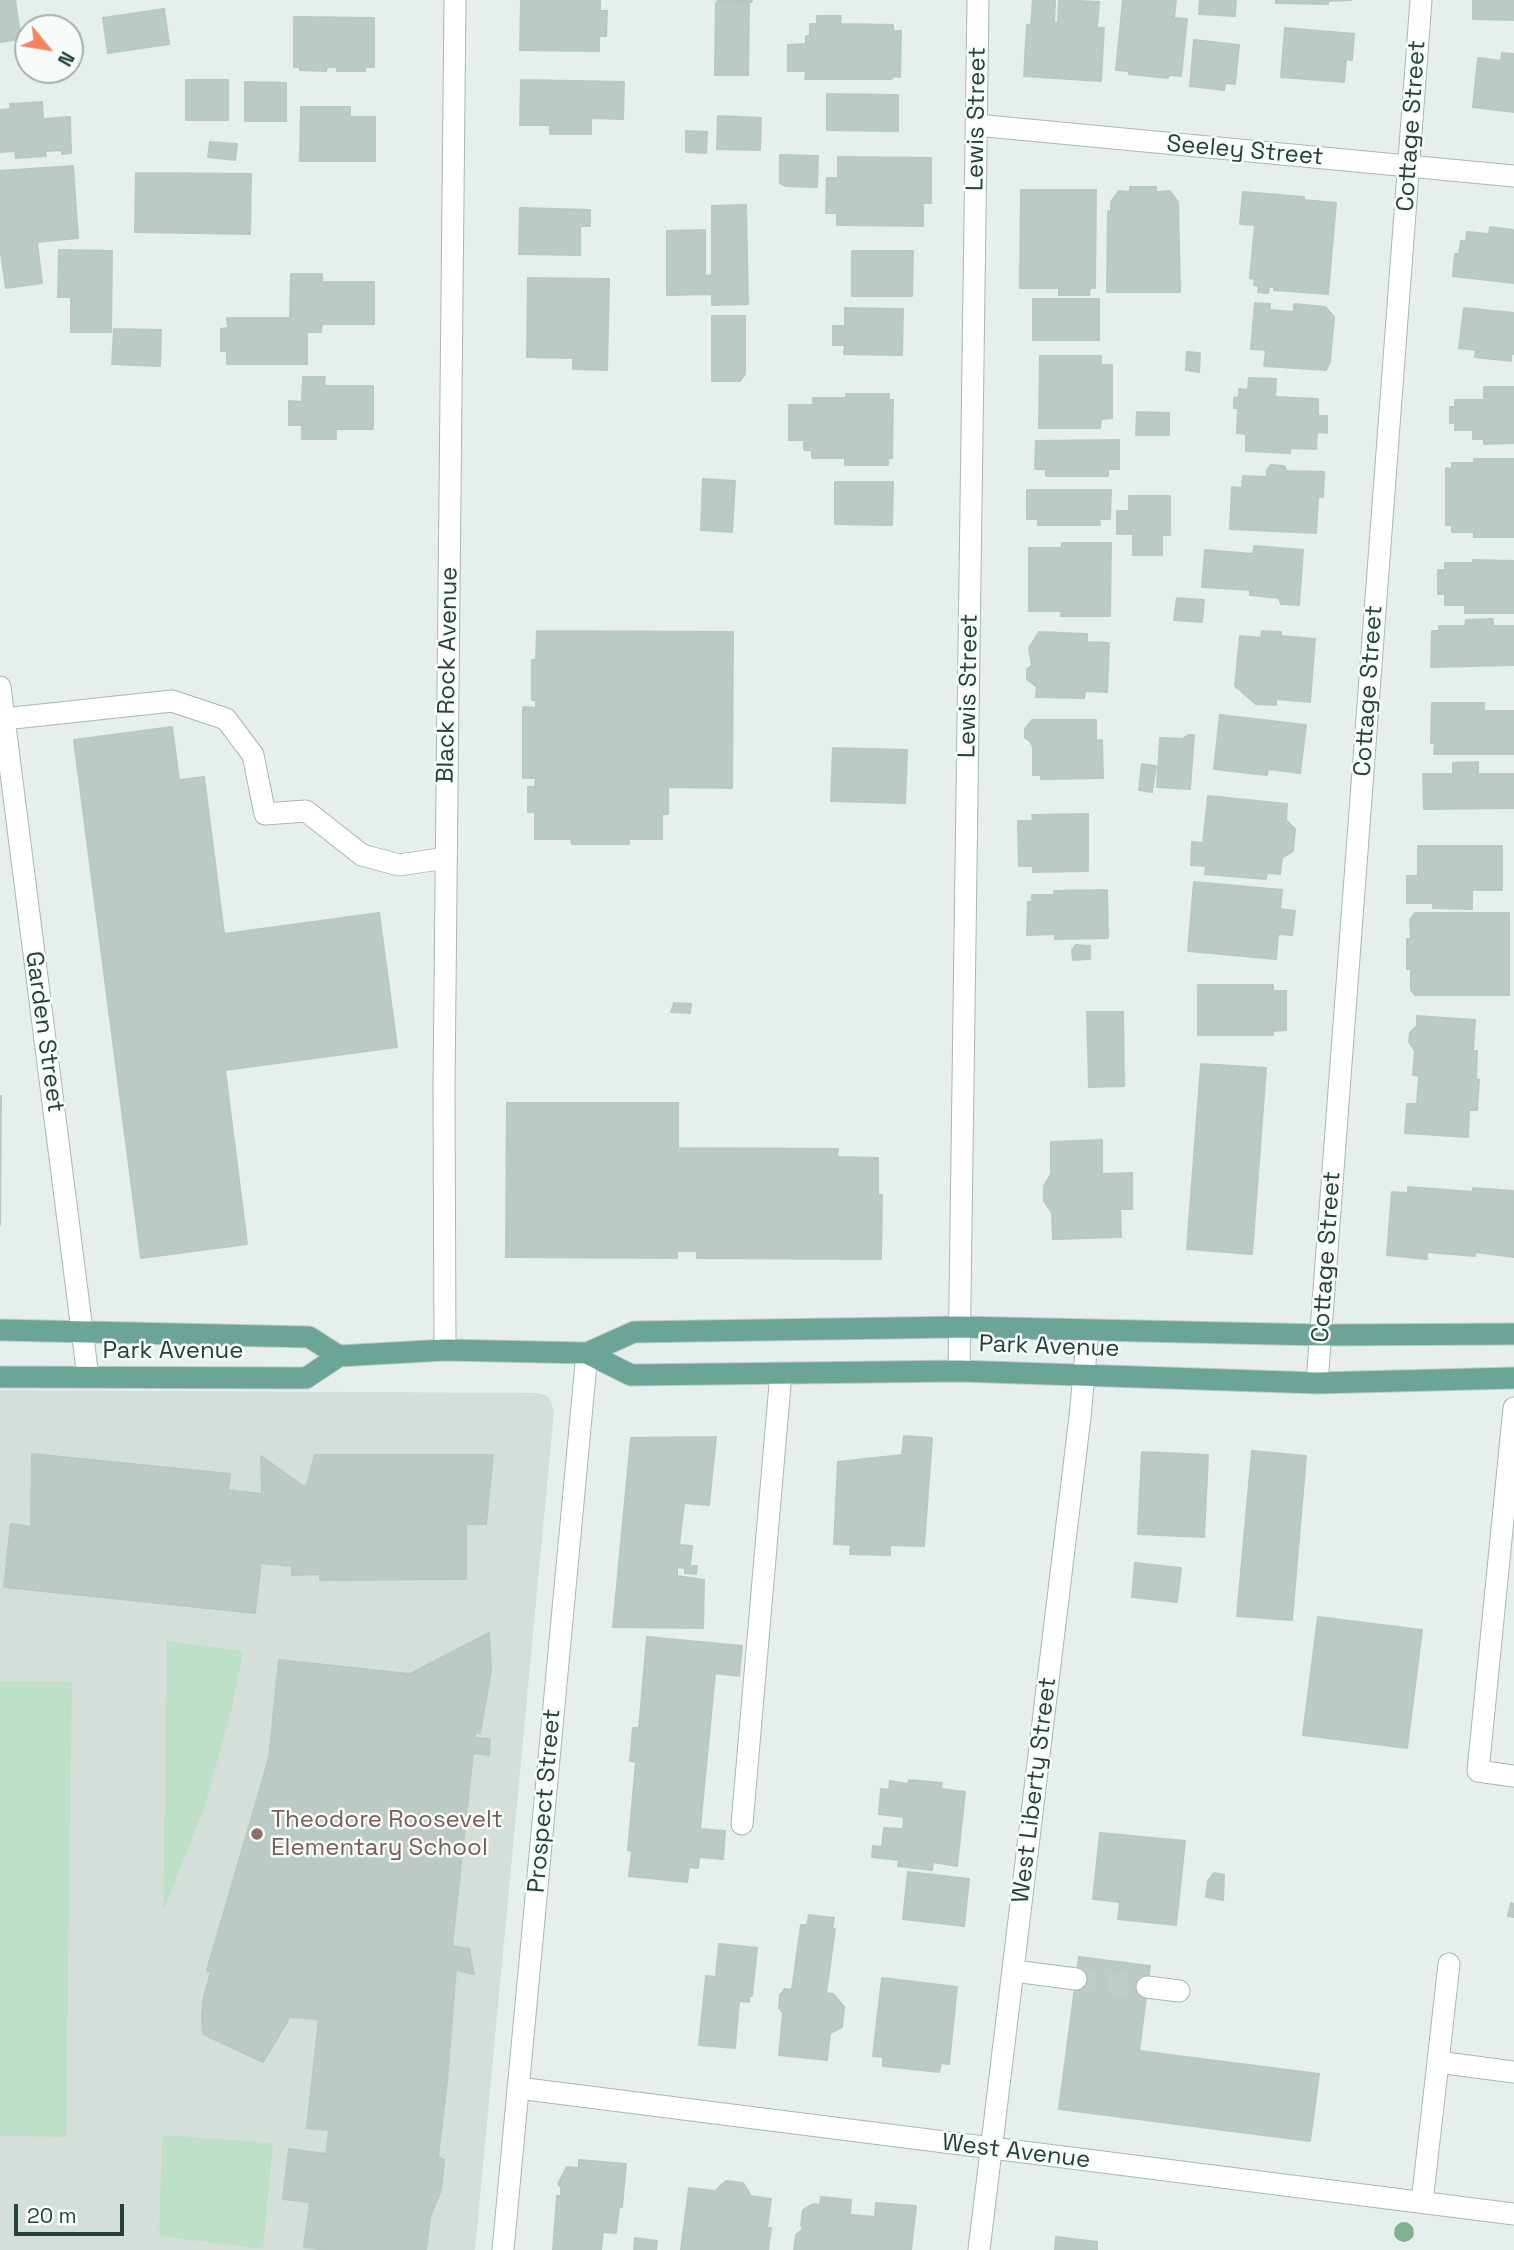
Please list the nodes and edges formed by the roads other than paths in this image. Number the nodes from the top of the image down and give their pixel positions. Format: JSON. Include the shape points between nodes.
{"nodes":[{"id":1,"x":455,"y":0,"type":"edge"},
{"id":2,"x":978,"y":0,"type":"edge"},
{"id":3,"x":1421,"y":0,"type":"edge"},
{"id":4,"x":976,"y":125,"type":"junction"},
{"id":5,"x":1409,"y":166,"type":"junction"},
{"id":6,"x":1514,"y":176,"type":"edge"},
{"id":7,"x":0,"y":687,"type":"edge"},
{"id":8,"x":4,"y":719,"type":"junction"},
{"id":9,"x":446,"y":858,"type":"junction"},
{"id":10,"x":959,"y":1327,"type":"junction"},
{"id":11,"x":0,"y":1330,"type":"edge"},
{"id":12,"x":1088,"y":1330,"type":"junction"},
{"id":13,"x":84,"y":1331,"type":"junction"},
{"id":14,"x":1514,"y":1334,"type":"edge"},
{"id":15,"x":1321,"y":1335,"type":"junction"},
{"id":16,"x":445,"y":1350,"type":"junction"},
{"id":17,"x":587,"y":1353,"type":"junction"},
{"id":18,"x":339,"y":1356,"type":"junction"},
{"id":19,"x":958,"y":1371,"type":"junction"},
{"id":20,"x":781,"y":1373,"type":"junction"},
{"id":21,"x":1084,"y":1374,"type":"junction"},
{"id":22,"x":0,"y":1377,"type":"edge"},
{"id":23,"x":88,"y":1377,"type":"junction"},
{"id":24,"x":1514,"y":1378,"type":"edge"},
{"id":25,"x":1317,"y":1383,"type":"junction"},
{"id":26,"x":1514,"y":1408,"type":"edge"},
{"id":27,"x":1514,"y":1776,"type":"edge"},
{"id":28,"x":742,"y":1824,"type":"dead end"},
{"id":29,"x":1449,"y":1964,"type":"dead end"},
{"id":30,"x":1014,"y":1971,"type":"junction"},
{"id":31,"x":1076,"y":1979,"type":"tunnel mouth"},
{"id":32,"x":1147,"y":1987,"type":"tunnel mouth"},
{"id":33,"x":1179,"y":1991,"type":"dead end"},
{"id":34,"x":1438,"y":2062,"type":"junction"},
{"id":35,"x":1514,"y":2072,"type":"edge"},
{"id":36,"x":518,"y":2088,"type":"junction"},
{"id":37,"x":993,"y":2149,"type":"junction"},
{"id":38,"x":1422,"y":2203,"type":"junction"},
{"id":39,"x":1514,"y":2214,"type":"edge"},
{"id":40,"x":503,"y":2250,"type":"edge"},
{"id":41,"x":979,"y":2250,"type":"edge"}],
"edges":[{"from":1,"to":9,"type":"street","name":"Black Rock Avenue"},
{"from":2,"to":4,"type":"street","name":"Lewis Street"},
{"from":3,"to":5,"type":"street","name":"Cottage Street"},
{"from":4,"to":5,"type":"street","name":"Seeley Street"},
{"from":4,"to":10,"type":"street","name":"Lewis Street"},
{"from":5,"to":6,"type":"street","name":"Seeley Street"},
{"from":5,"to":15,"type":"street","name":"Cottage Street"},
{"from":7,"to":8,"type":"street","name":"Garden Street"},
{"from":8,"to":9,"type":"street","via":[[172,701],[226,719],[253,755],[265,814],[306,811],[362,855],[399,865]]},
{"from":8,"to":13,"type":"street","name":"Garden Street"},
{"from":9,"to":16,"type":"street","name":"Black Rock Avenue"},
{"from":10,"to":12,"type":"main road","name":"Park Avenue"},
{"from":10,"to":17,"type":"main road","name":"Park Avenue","via":[[634,1332]]},
{"from":10,"to":19,"type":"street","name":"Lewis Street"},
{"from":11,"to":13,"type":"main road","name":"Park Avenue"},
{"from":12,"to":15,"type":"main road","name":"Park Avenue"},
{"from":12,"to":21,"type":"street","name":"West Liberty Street"},
{"from":13,"to":18,"type":"main road","name":"Park Avenue","via":[[309,1337]]},
{"from":13,"to":23,"type":"street","name":"Garden Street"},
{"from":14,"to":15,"type":"main road","name":"Park Avenue"},
{"from":15,"to":25,"type":"street","name":"Cottage Street"},
{"from":16,"to":17,"type":"main road","name":"Park Avenue"},
{"from":16,"to":18,"type":"main road","name":"Park Avenue"},
{"from":17,"to":20,"type":"main road","name":"Park Avenue","via":[[631,1375]]},
{"from":17,"to":36,"type":"street","name":"Prospect Street"},
{"from":18,"to":23,"type":"main road","name":"Park Avenue","via":[[306,1378]]},
{"from":19,"to":20,"type":"main road","name":"Park Avenue"},
{"from":19,"to":21,"type":"main road","name":"Park Avenue"},
{"from":20,"to":28,"type":"street"},
{"from":21,"to":25,"type":"main road","name":"Park Avenue"},
{"from":21,"to":30,"type":"street","name":"West Liberty Street"},
{"from":22,"to":23,"type":"main road","name":"Park Avenue"},
{"from":24,"to":25,"type":"main road","name":"Park Avenue"},
{"from":26,"to":27,"type":"street","via":[[1478,1771]]},
{"from":29,"to":34,"type":"street"},
{"from":30,"to":31,"type":"street"},
{"from":30,"to":37,"type":"street","name":"West Liberty Street"},
{"from":32,"to":33,"type":"street"},
{"from":34,"to":35,"type":"street"},
{"from":34,"to":38,"type":"street"},
{"from":36,"to":37,"type":"street","name":"West Avenue"},
{"from":36,"to":40,"type":"street","name":"Prospect Street"},
{"from":37,"to":38,"type":"street","name":"West Avenue"},
{"from":37,"to":41,"type":"street","name":"West Liberty Street"},
{"from":38,"to":39,"type":"street","name":"West Avenue"}]}
